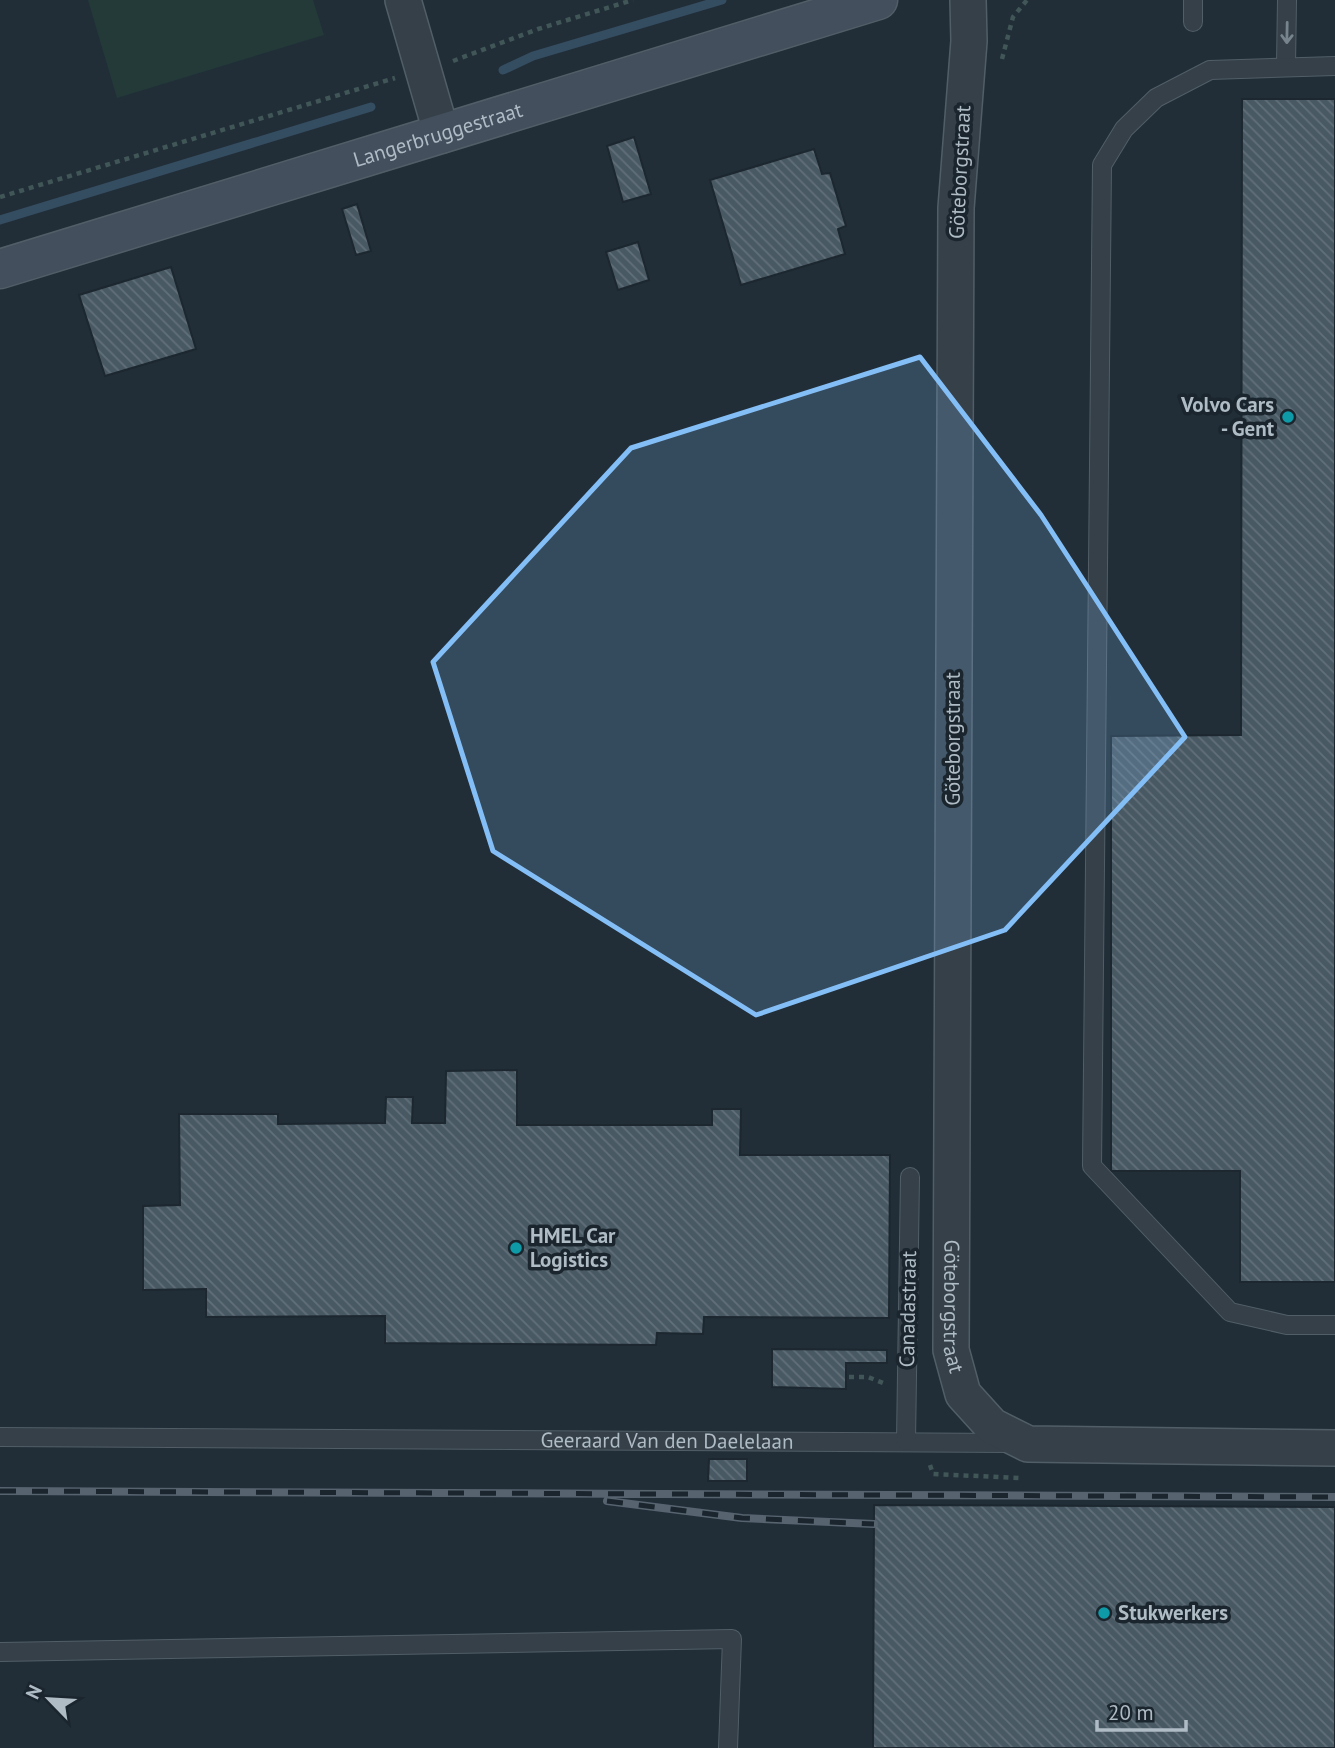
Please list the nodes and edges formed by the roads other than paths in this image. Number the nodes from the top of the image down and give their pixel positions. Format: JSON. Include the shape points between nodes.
{"nodes":[{"id":1,"x":403,"y":0,"type":"edge"},
{"id":2,"x":878,"y":0,"type":"edge"},
{"id":3,"x":968,"y":0,"type":"edge"},
{"id":4,"x":1192,"y":0,"type":"edge"},
{"id":5,"x":1287,"y":0,"type":"edge"},
{"id":6,"x":1193,"y":22,"type":"dead end"},
{"id":7,"x":1286,"y":65,"type":"junction"},
{"id":8,"x":1335,"y":66,"type":"edge"},
{"id":9,"x":442,"y":135,"type":"junction"},
{"id":10,"x":0,"y":269,"type":"edge"},
{"id":11,"x":910,"y":1177,"type":"dead end"},
{"id":12,"x":1335,"y":1325,"type":"edge"},
{"id":13,"x":0,"y":1437,"type":"edge"},
{"id":14,"x":906,"y":1441,"type":"junction"},
{"id":15,"x":1028,"y":1444,"type":"junction"},
{"id":16,"x":1335,"y":1448,"type":"edge"},
{"id":17,"x":0,"y":1652,"type":"edge"},
{"id":18,"x":728,"y":1748,"type":"edge"}],
"edges":[{"from":1,"to":9,"type":"street"},
{"from":2,"to":9,"type":"main road","name":"Langerbruggestraat"},
{"from":3,"to":15,"type":"street","name":"Göteborgstraat","via":[[956,208],[951,1350],[963,1394],[992,1426]]},
{"from":4,"to":6,"type":"lane"},
{"from":5,"to":7,"type":"lane","one_way":true},
{"from":7,"to":8,"type":"lane"},
{"from":7,"to":12,"type":"lane","via":[[1210,70],[1156,98],[1124,129],[1102,165],[1092,1166],[1230,1312],[1287,1325]]},
{"from":9,"to":10,"type":"main road","name":"Langerbruggestraat"},
{"from":11,"to":14,"type":"lane","name":"Canadastraat"},
{"from":13,"to":14,"type":"lane","name":"Geeraard Van den Daelelaan"},
{"from":14,"to":15,"type":"lane","name":"Geeraard Van den Daelelaan"},
{"from":15,"to":16,"type":"street","name":"Geeraard Van den Daelelaan"},
{"from":17,"to":18,"type":"lane","via":[[732,1639]]}]}
